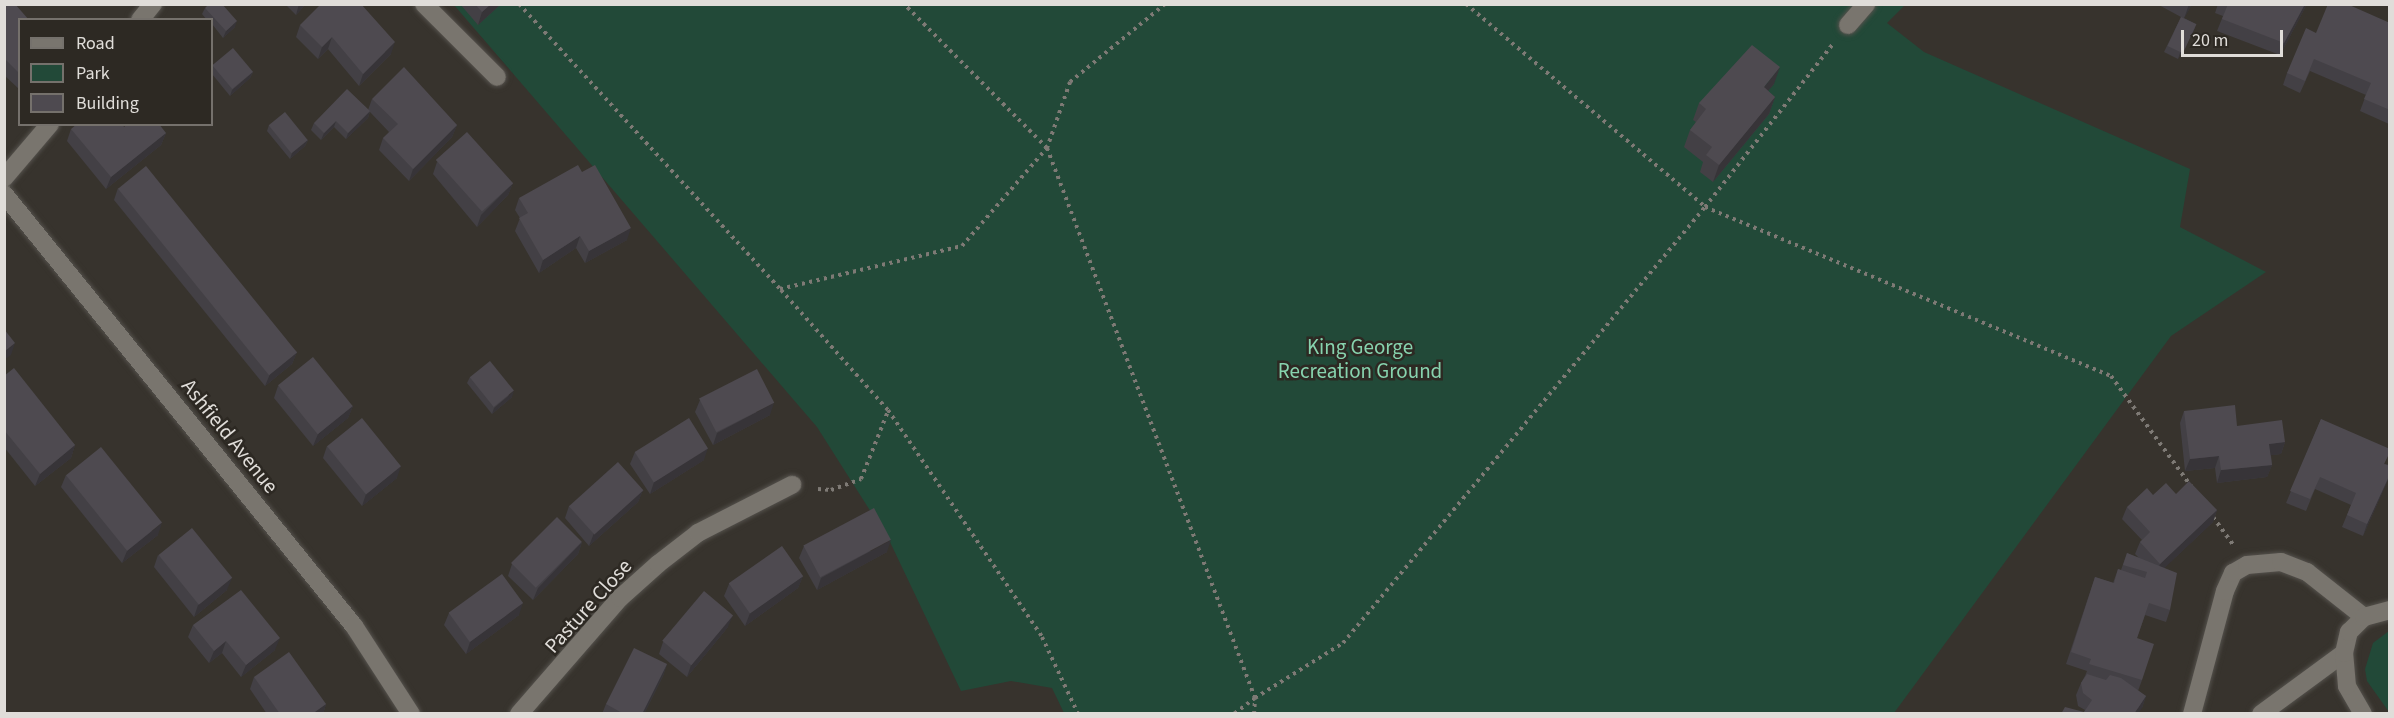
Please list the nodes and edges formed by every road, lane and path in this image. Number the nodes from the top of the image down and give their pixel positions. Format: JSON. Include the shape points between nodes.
{"nodes":[{"id":1,"x":153,"y":4,"type":"edge"},
{"id":2,"x":424,"y":4,"type":"edge"},
{"id":3,"x":519,"y":4,"type":"edge"},
{"id":4,"x":904,"y":4,"type":"edge"},
{"id":5,"x":1165,"y":4,"type":"edge"},
{"id":6,"x":1467,"y":4,"type":"edge"},
{"id":7,"x":1866,"y":4,"type":"edge"},
{"id":8,"x":142,"y":18,"type":"edge"},
{"id":9,"x":1848,"y":25,"type":"joint"},
{"id":10,"x":497,"y":77,"type":"dead end"},
{"id":11,"x":48,"y":126,"type":"edge"},
{"id":12,"x":1047,"y":148,"type":"junction"},
{"id":13,"x":4,"y":178,"type":"edge"},
{"id":14,"x":4,"y":194,"type":"edge"},
{"id":15,"x":1705,"y":207,"type":"junction"},
{"id":16,"x":780,"y":289,"type":"junction"},
{"id":17,"x":888,"y":410,"type":"junction"},
{"id":18,"x":792,"y":485,"type":"joint"},
{"id":19,"x":2193,"y":489,"type":"edge"},
{"id":20,"x":2206,"y":508,"type":"edge"},
{"id":21,"x":2247,"y":565,"type":"junction"},
{"id":22,"x":2390,"y":610,"type":"edge"},
{"id":23,"x":2364,"y":617,"type":"junction"},
{"id":24,"x":2344,"y":653,"type":"junction"},
{"id":25,"x":1255,"y":698,"type":"junction"},
{"id":26,"x":411,"y":714,"type":"edge"},
{"id":27,"x":519,"y":714,"type":"edge"},
{"id":28,"x":1078,"y":714,"type":"edge"},
{"id":29,"x":1234,"y":714,"type":"edge"},
{"id":30,"x":1254,"y":714,"type":"edge"},
{"id":31,"x":2192,"y":714,"type":"edge"},
{"id":32,"x":2261,"y":714,"type":"edge"},
{"id":33,"x":2363,"y":714,"type":"edge"}],
"edges":[{"from":1,"to":8,"type":"street"},
{"from":2,"to":10,"type":"street"},
{"from":3,"to":16,"type":"path"},
{"from":4,"to":12,"type":"path"},
{"from":5,"to":12,"type":"path","via":[[1070,82]]},
{"from":6,"to":15,"type":"path"},
{"from":7,"to":9,"type":"street"},
{"from":9,"to":15,"type":"path"},
{"from":11,"to":13,"type":"street"},
{"from":12,"to":16,"type":"path","via":[[962,246]]},
{"from":12,"to":25,"type":"path"},
{"from":14,"to":26,"type":"street","name":"Ashfield Avenue","via":[[354,626]]},
{"from":15,"to":19,"type":"path","via":[[2111,376]]},
{"from":15,"to":25,"type":"path","via":[[1343,643]]},
{"from":16,"to":17,"type":"path"},
{"from":17,"to":18,"type":"path","via":[[861,479],[831,490]]},
{"from":17,"to":28,"type":"path","via":[[1042,638]]},
{"from":18,"to":27,"type":"street","name":"Pasture Close","via":[[698,533],[658,564],[620,598]]},
{"from":20,"to":21,"type":"path"},
{"from":21,"to":23,"type":"street","via":[[2281,562],[2307,572]]},
{"from":21,"to":31,"type":"street","via":[[2234,573],[2225,591]]},
{"from":22,"to":23,"type":"street"},
{"from":23,"to":24,"type":"street","via":[[2349,632]]},
{"from":24,"to":32,"type":"street"},
{"from":24,"to":33,"type":"street","via":[[2347,686]]},
{"from":25,"to":29,"type":"path"},
{"from":25,"to":30,"type":"path"}]}
